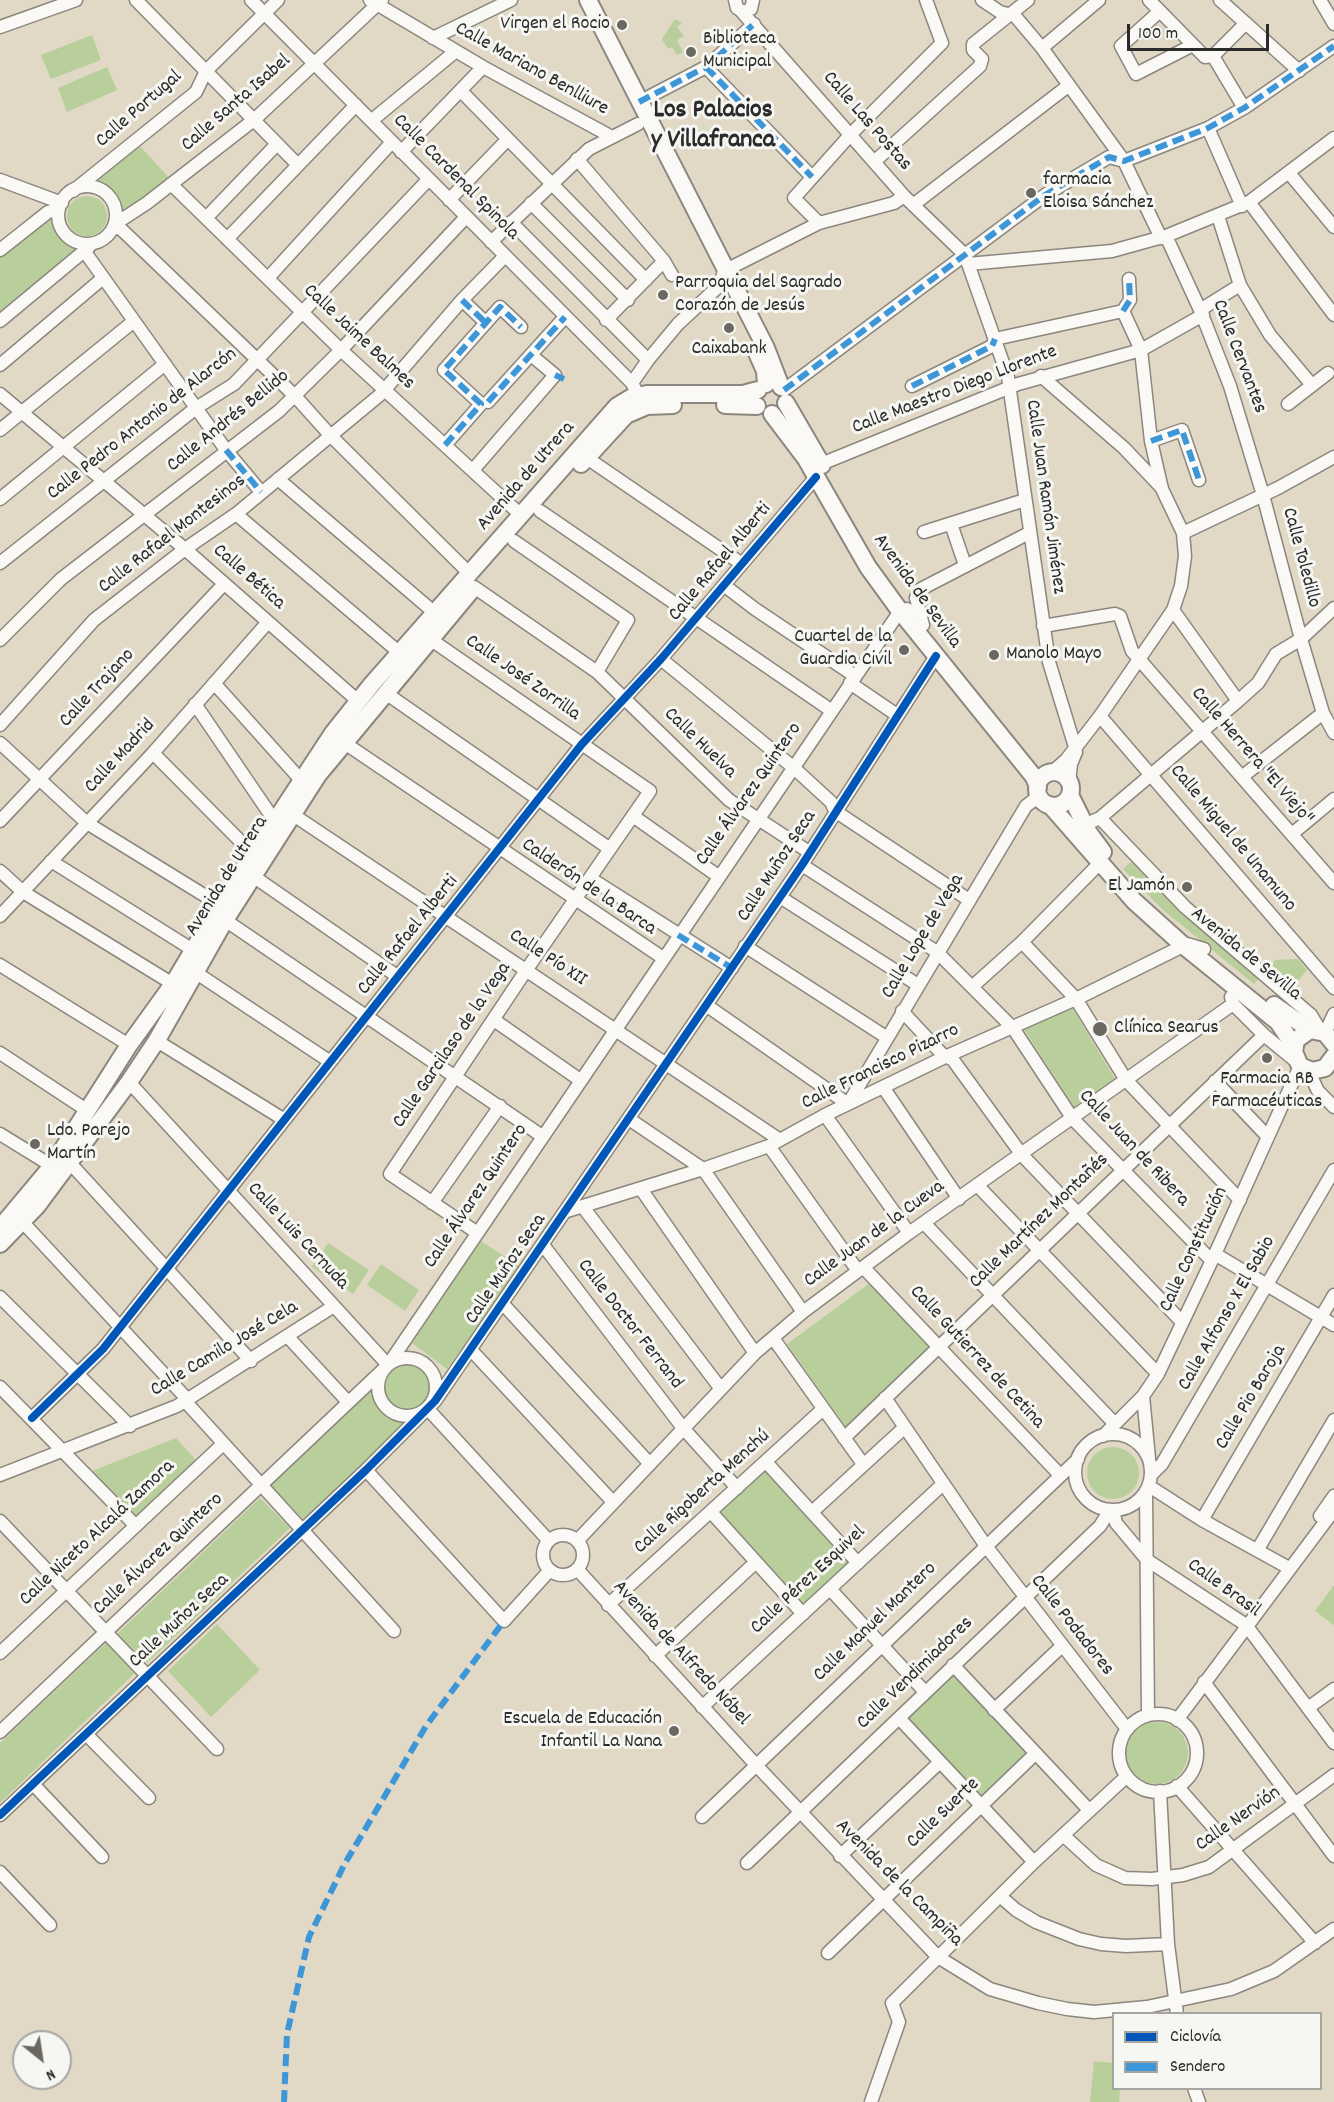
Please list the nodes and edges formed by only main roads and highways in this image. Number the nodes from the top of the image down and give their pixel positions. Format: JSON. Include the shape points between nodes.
{"nodes":[{"id":1,"x":576,"y":0,"type":"edge"},
{"id":2,"x":588,"y":0,"type":"edge"},
{"id":3,"x":722,"y":278,"type":"junction"},
{"id":4,"x":772,"y":393,"type":"junction"},
{"id":5,"x":818,"y":470,"type":"junction"},
{"id":6,"x":472,"y":580,"type":"junction"},
{"id":7,"x":372,"y":684,"type":"junction"},
{"id":8,"x":387,"y":694,"type":"junction"},
{"id":9,"x":333,"y":733,"type":"junction"},
{"id":10,"x":346,"y":744,"type":"junction"},
{"id":11,"x":1045,"y":787,"type":"junction"},
{"id":12,"x":1070,"y":789,"type":"junction"},
{"id":13,"x":223,"y":912,"type":"junction"},
{"id":14,"x":144,"y":1026,"type":"junction"},
{"id":15,"x":1327,"y":1038,"type":"edge"},
{"id":16,"x":157,"y":1040,"type":"junction"},
{"id":17,"x":1334,"y":1056,"type":"edge"},
{"id":18,"x":1303,"y":1063,"type":"junction"},
{"id":19,"x":112,"y":1074,"type":"junction"},
{"id":20,"x":1334,"y":1077,"type":"edge"},
{"id":21,"x":129,"y":1082,"type":"junction"},
{"id":22,"x":18,"y":1217,"type":"junction"},
{"id":23,"x":0,"y":1228,"type":"edge"},
{"id":24,"x":0,"y":1244,"type":"edge"}],
"edges":[{"from":1,"to":3,"type":"main road"},
{"from":2,"to":3,"type":"main road"},
{"from":3,"to":4,"type":"main road","name":"Avenida de Sevilla","via":[[766,348]]},
{"from":4,"to":5,"type":"main road","name":"Avenida de Sevilla"},
{"from":4,"to":5,"type":"main road","name":"Avenida de Sevilla","via":[[781,411],[772,414]]},
{"from":4,"to":6,"type":"main road","name":"Avenida de Utrera","via":[[642,407],[624,417],[514,541]]},
{"from":4,"to":6,"type":"main road","name":"Avenida de Utrera","via":[[635,389],[522,516]]},
{"from":5,"to":11,"type":"main road","name":"Avenida de Sevilla","via":[[876,561],[1017,742]]},
{"from":5,"to":11,"type":"main road","name":"Avenida de Sevilla","via":[[868,567]]},
{"from":6,"to":7,"type":"main road","name":"Avenida de Utrera"},
{"from":6,"to":8,"type":"main road","name":"Avenida de Utrera"},
{"from":7,"to":8,"type":"main road","via":[[381,684]]},
{"from":7,"to":9,"type":"main road","name":"Avenida de Utrera"},
{"from":8,"to":10,"type":"main road","name":"Avenida de Utrera"},
{"from":9,"to":10,"type":"main road"},
{"from":9,"to":13,"type":"main road","name":"Avenida de Utrera","via":[[253,854]]},
{"from":10,"to":13,"type":"main road","name":"Avenida de Utrera","via":[[318,776],[252,876]]},
{"from":11,"to":12,"type":"main road","via":[[1062,774]]},
{"from":11,"to":12,"type":"main road","via":[[1062,804]]},
{"from":11,"to":18,"type":"main road","name":"Avenida de Sevilla","via":[[1100,864],[1134,901],[1278,1022]]},
{"from":12,"to":15,"type":"main road","name":"Avenida de Sevilla","via":[[1084,825],[1118,870],[1166,918],[1293,1020]]},
{"from":13,"to":14,"type":"main road","name":"Avenida de Utrera","via":[[193,950]]},
{"from":13,"to":16,"type":"main road","name":"Avenida de Utrera"},
{"from":14,"to":16,"type":"main road","via":[[154,1029]]},
{"from":14,"to":19,"type":"main road","name":"Avenida de Utrera"},
{"from":15,"to":18,"type":"main road","via":[[1299,1036]]},
{"from":16,"to":21,"type":"main road","name":"Avenida de Utrera"},
{"from":17,"to":18,"type":"main road","via":[[1327,1067]]},
{"from":18,"to":20,"type":"main road","name":"Avenida de Sevilla"},
{"from":19,"to":21,"type":"main road","via":[[119,1082]]},
{"from":19,"to":22,"type":"main road"},
{"from":21,"to":22,"type":"main road","via":[[70,1162]]},
{"from":22,"to":23,"type":"main road"},
{"from":22,"to":24,"type":"main road"}]}
